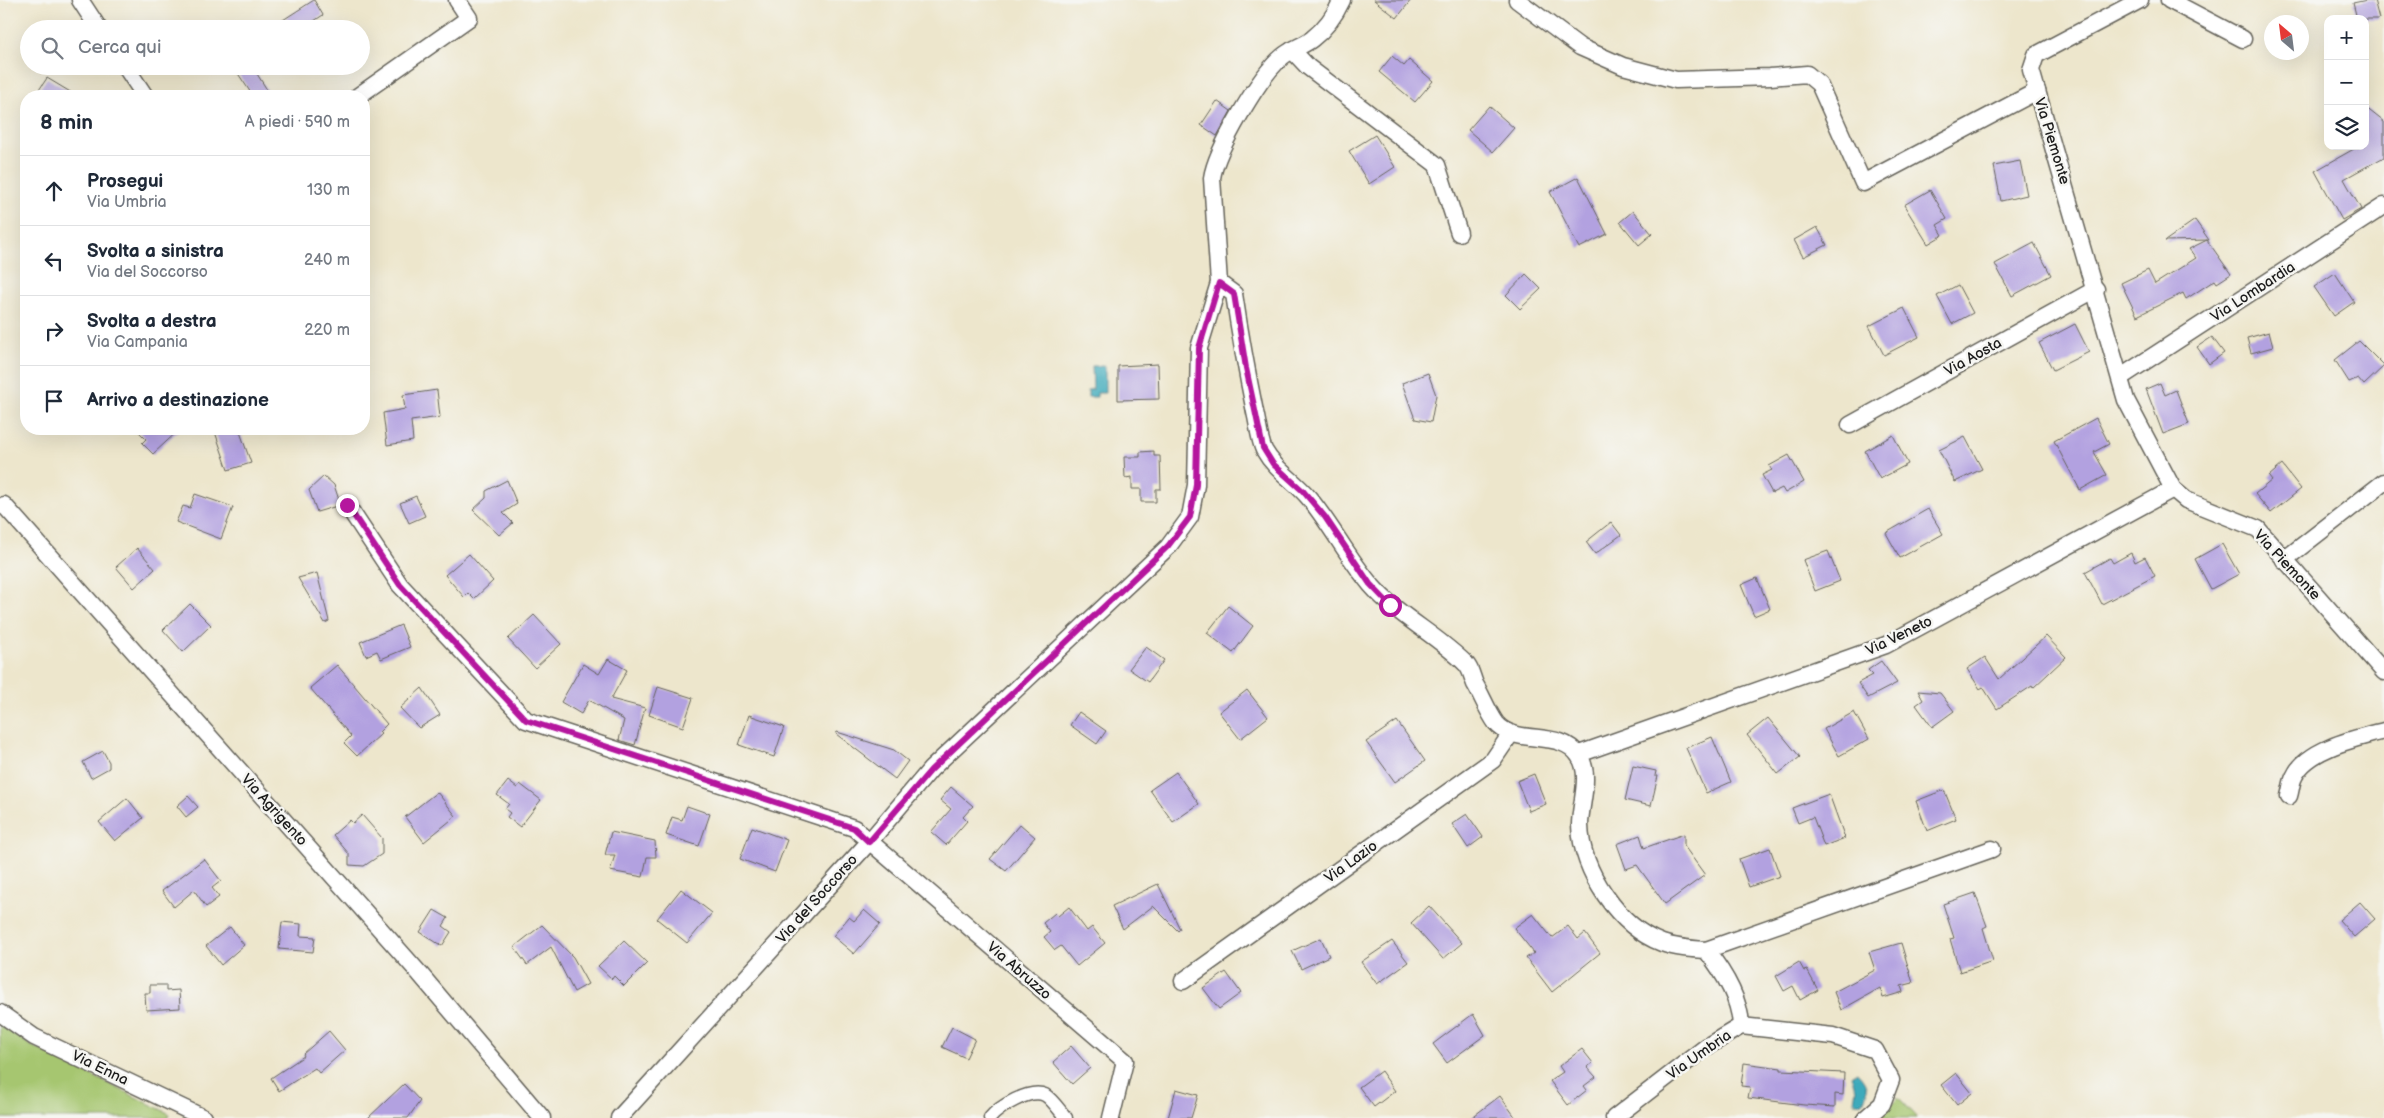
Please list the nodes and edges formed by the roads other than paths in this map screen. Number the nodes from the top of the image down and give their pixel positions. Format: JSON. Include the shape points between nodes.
{"nodes":[{"id":1,"x":80,"y":0,"type":"edge"},
{"id":2,"x":457,"y":0,"type":"edge"},
{"id":3,"x":1342,"y":0,"type":"edge"},
{"id":4,"x":1517,"y":0,"type":"edge"},
{"id":5,"x":2140,"y":0,"type":"edge"},
{"id":6,"x":2169,"y":0,"type":"edge"},
{"id":7,"x":93,"y":20,"type":"edge"},
{"id":8,"x":2243,"y":39,"type":"dead end"},
{"id":9,"x":1292,"y":50,"type":"junction"},
{"id":10,"x":131,"y":75,"type":"edge"},
{"id":11,"x":141,"y":90,"type":"edge"},
{"id":12,"x":367,"y":90,"type":"edge"},
{"id":13,"x":2037,"y":91,"type":"junction"},
{"id":14,"x":2384,"y":206,"type":"edge"},
{"id":15,"x":1459,"y":233,"type":"dead end"},
{"id":16,"x":1219,"y":283,"type":"junction"},
{"id":17,"x":2096,"y":289,"type":"junction"},
{"id":18,"x":2121,"y":377,"type":"junction"},
{"id":19,"x":1850,"y":425,"type":"dead end"},
{"id":20,"x":2384,"y":482,"type":"edge"},
{"id":21,"x":2173,"y":489,"type":"junction"},
{"id":22,"x":4,"y":505,"type":"dead end"},
{"id":23,"x":347,"y":505,"type":"dead end"},
{"id":24,"x":2284,"y":560,"type":"junction"},
{"id":25,"x":2384,"y":672,"type":"edge"},
{"id":26,"x":2384,"y":731,"type":"edge"},
{"id":27,"x":1510,"y":734,"type":"junction"},
{"id":28,"x":1578,"y":754,"type":"junction"},
{"id":29,"x":2289,"y":796,"type":"dead end"},
{"id":30,"x":869,"y":842,"type":"junction"},
{"id":31,"x":1992,"y":849,"type":"dead end"},
{"id":32,"x":1706,"y":950,"type":"junction"},
{"id":33,"x":1183,"y":981,"type":"dead end"},
{"id":34,"x":0,"y":1013,"type":"edge"},
{"id":35,"x":1741,"y":1026,"type":"junction"},
{"id":36,"x":204,"y":1118,"type":"edge"},
{"id":37,"x":542,"y":1118,"type":"edge"},
{"id":38,"x":619,"y":1118,"type":"edge"},
{"id":39,"x":990,"y":1118,"type":"edge"},
{"id":40,"x":1066,"y":1118,"type":"edge"},
{"id":41,"x":1111,"y":1118,"type":"edge"},
{"id":42,"x":1614,"y":1118,"type":"edge"},
{"id":43,"x":1866,"y":1118,"type":"edge"}],
"edges":[{"from":1,"to":7,"type":"street"},
{"from":2,"to":12,"type":"street","via":[[469,18]]},
{"from":3,"to":9,"type":"street","name":"Via del Soccorso","via":[[1325,27]]},
{"from":4,"to":13,"type":"street","name":"Via Piemonte","via":[[1580,46],[1623,66],[1676,80],[1807,74],[1818,84],[1863,184]]},
{"from":5,"to":13,"type":"street","via":[[2036,55],[2031,70]]},
{"from":6,"to":8,"type":"street"},
{"from":9,"to":15,"type":"street","via":[[1308,66],[1437,165]]},
{"from":9,"to":16,"type":"street","name":"Via del Soccorso","via":[[1264,77],[1214,164],[1212,178]]},
{"from":10,"to":11,"type":"street"},
{"from":13,"to":17,"type":"street","name":"Via Piemonte"},
{"from":14,"to":18,"type":"street","name":"Via Lombardia"},
{"from":16,"to":27,"type":"street","via":[[1234,294],[1263,448],[1273,464],[1303,491],[1325,517],[1370,584],[1390,605],[1468,666],[1497,723]]},
{"from":16,"to":30,"type":"street","name":"Via del Soccorso","via":[[1199,348],[1196,485],[1190,517],[1168,546],[931,770]]},
{"from":17,"to":18,"type":"street","name":"Via Piemonte"},
{"from":17,"to":19,"type":"street","name":"Via Aosta"},
{"from":18,"to":21,"type":"street","name":"Via Piemonte","via":[[2126,400]]},
{"from":20,"to":24,"type":"street"},
{"from":21,"to":24,"type":"street","name":"Via Piemonte","via":[[2186,500],[2258,529]]},
{"from":21,"to":28,"type":"street","name":"Via Veneto","via":[[1886,646]]},
{"from":22,"to":37,"type":"street","name":"Via Agrigento","via":[[420,974]]},
{"from":23,"to":30,"type":"street","via":[[400,585],[526,720],[854,828]]},
{"from":24,"to":25,"type":"street","name":"Via Piemonte"},
{"from":26,"to":29,"type":"street","via":[[2342,742],[2302,764],[2294,777]]},
{"from":27,"to":28,"type":"street","via":[[1566,744]]},
{"from":27,"to":33,"type":"street","name":"Via Lazio","via":[[1493,760]]},
{"from":28,"to":32,"type":"street","via":[[1585,774],[1580,828],[1583,844],[1595,879],[1606,897],[1641,932],[1662,943]]},
{"from":30,"to":38,"type":"street","name":"Via del Soccorso"},
{"from":30,"to":41,"type":"street","name":"Via Abruzzo","via":[[1125,1061]]},
{"from":31,"to":32,"type":"street"},
{"from":32,"to":35,"type":"street","name":"Via Umbria","via":[[1723,974],[1741,1014]]},
{"from":34,"to":36,"type":"street","name":"Via Enna","via":[[34,1037]]},
{"from":35,"to":42,"type":"street","name":"Via Umbria","via":[[1706,1047]]},
{"from":35,"to":43,"type":"street","via":[[1833,1036],[1875,1050],[1891,1080],[1882,1104]]},
{"from":39,"to":40,"type":"street","via":[[1005,1106],[1035,1093],[1046,1095]]}]}
